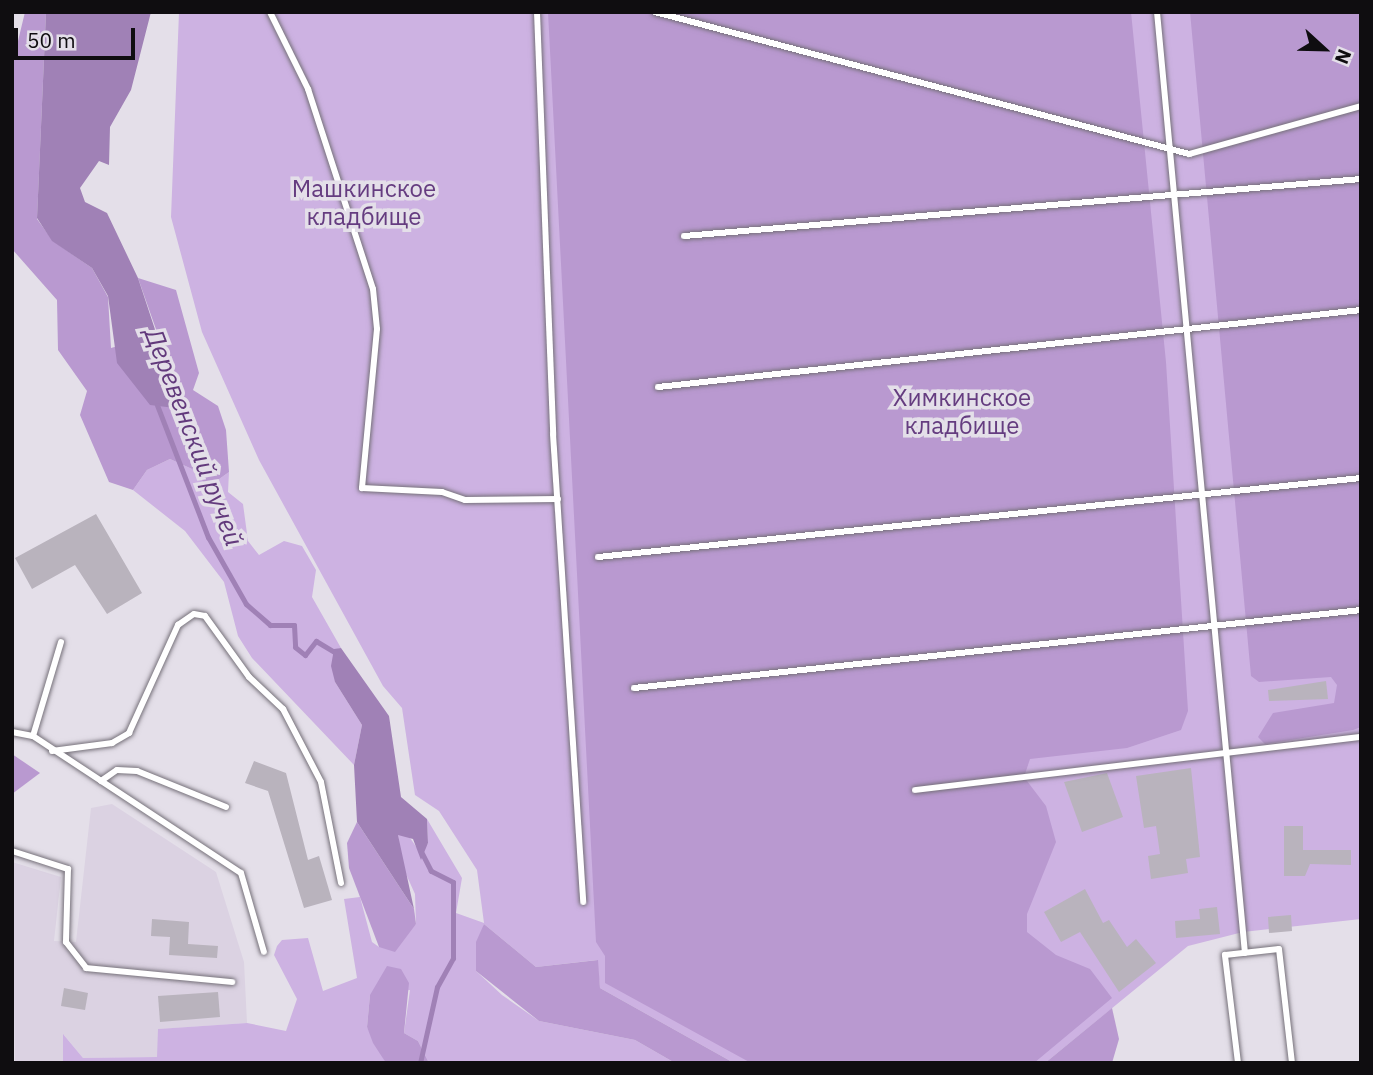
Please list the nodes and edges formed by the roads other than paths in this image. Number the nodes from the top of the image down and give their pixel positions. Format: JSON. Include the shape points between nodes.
{"nodes":[{"id":1,"x":270,"y":12,"type":"edge"},
{"id":2,"x":537,"y":12,"type":"edge"},
{"id":3,"x":655,"y":12,"type":"edge"},
{"id":4,"x":1157,"y":12,"type":"edge"},
{"id":5,"x":1361,"y":106,"type":"edge"},
{"id":6,"x":1170,"y":150,"type":"junction"},
{"id":7,"x":1361,"y":179,"type":"edge"},
{"id":8,"x":1174,"y":196,"type":"junction"},
{"id":9,"x":684,"y":236,"type":"dead end"},
{"id":10,"x":1361,"y":310,"type":"edge"},
{"id":11,"x":1187,"y":331,"type":"junction"},
{"id":12,"x":658,"y":387,"type":"dead end"},
{"id":13,"x":1361,"y":478,"type":"edge"},
{"id":14,"x":1202,"y":498,"type":"junction"},
{"id":15,"x":558,"y":499,"type":"junction"},
{"id":16,"x":598,"y":557,"type":"dead end"},
{"id":17,"x":1361,"y":610,"type":"edge"},
{"id":18,"x":1214,"y":626,"type":"junction"},
{"id":19,"x":61,"y":642,"type":"dead end"},
{"id":20,"x":634,"y":688,"type":"dead end"},
{"id":21,"x":12,"y":732,"type":"edge"},
{"id":22,"x":33,"y":736,"type":"junction"},
{"id":23,"x":1361,"y":737,"type":"edge"},
{"id":24,"x":52,"y":751,"type":"junction"},
{"id":25,"x":1226,"y":753,"type":"junction"},
{"id":26,"x":101,"y":781,"type":"junction"},
{"id":27,"x":915,"y":790,"type":"dead end"},
{"id":28,"x":226,"y":807,"type":"dead end"},
{"id":29,"x":12,"y":851,"type":"edge"},
{"id":30,"x":341,"y":883,"type":"dead end"},
{"id":31,"x":583,"y":902,"type":"dead end"},
{"id":32,"x":264,"y":952,"type":"dead end"},
{"id":33,"x":1245,"y":953,"type":"junction"},
{"id":34,"x":232,"y":982,"type":"dead end"},
{"id":35,"x":1238,"y":1063,"type":"edge"},
{"id":36,"x":1292,"y":1063,"type":"edge"}],
"edges":[{"from":1,"to":15,"type":"lane","via":[[308,89],[373,289],[377,329],[362,488],[442,492],[465,500]]},
{"from":2,"to":15,"type":"lane"},
{"from":3,"to":6,"type":"lane"},
{"from":4,"to":6,"type":"lane"},
{"from":5,"to":6,"type":"lane","via":[[1189,154]]},
{"from":6,"to":8,"type":"lane"},
{"from":7,"to":8,"type":"lane"},
{"from":8,"to":9,"type":"lane"},
{"from":8,"to":11,"type":"lane"},
{"from":10,"to":11,"type":"lane"},
{"from":11,"to":12,"type":"lane"},
{"from":11,"to":14,"type":"lane"},
{"from":13,"to":14,"type":"lane"},
{"from":14,"to":16,"type":"lane"},
{"from":14,"to":18,"type":"lane"},
{"from":15,"to":31,"type":"lane"},
{"from":17,"to":18,"type":"lane"},
{"from":18,"to":20,"type":"lane"},
{"from":18,"to":25,"type":"lane"},
{"from":19,"to":22,"type":"lane"},
{"from":21,"to":22,"type":"lane"},
{"from":22,"to":24,"type":"lane"},
{"from":23,"to":25,"type":"lane"},
{"from":24,"to":26,"type":"lane"},
{"from":24,"to":30,"type":"lane","via":[[112,743],[129,733],[178,625],[194,614],[205,616],[249,677],[283,709],[321,782]]},
{"from":25,"to":27,"type":"lane"},
{"from":25,"to":33,"type":"lane"},
{"from":26,"to":28,"type":"lane","via":[[117,770],[137,771]]},
{"from":26,"to":32,"type":"lane","via":[[241,873]]},
{"from":29,"to":34,"type":"lane","via":[[68,869],[66,942],[86,968]]},
{"from":33,"to":35,"type":"lane","via":[[1225,955]]},
{"from":33,"to":36,"type":"lane","via":[[1279,949]]}]}
